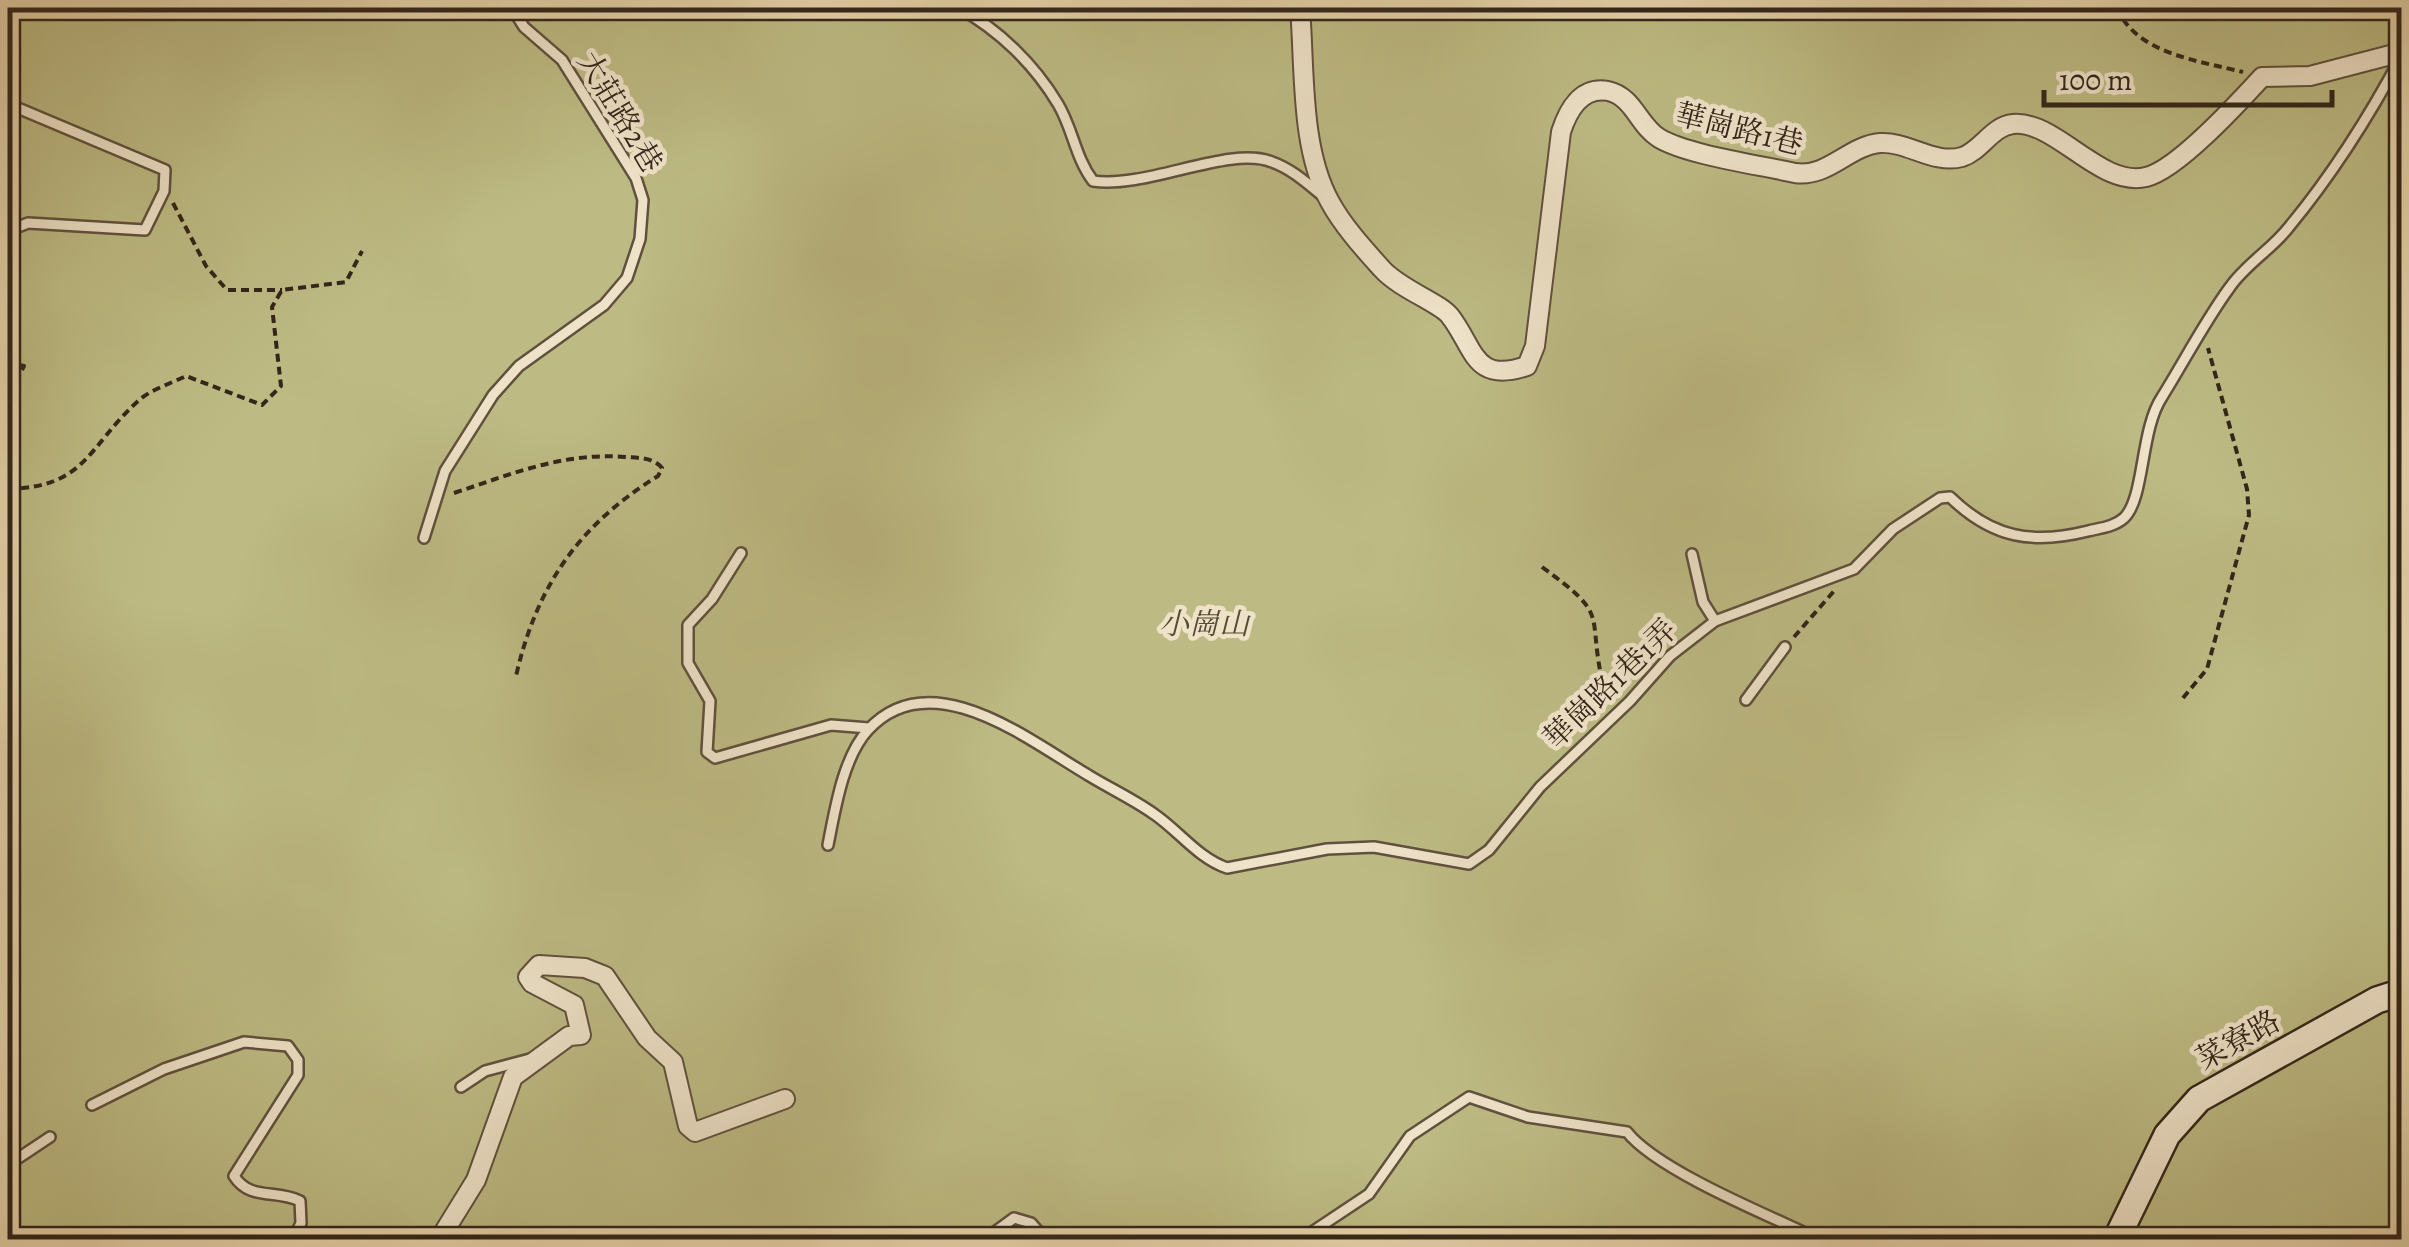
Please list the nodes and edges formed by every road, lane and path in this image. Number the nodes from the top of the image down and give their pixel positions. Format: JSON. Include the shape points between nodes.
{"nodes":[{"id":1,"x":512,"y":8,"type":"edge"},
{"id":2,"x":959,"y":8,"type":"edge"},
{"id":3,"x":1300,"y":8,"type":"edge"},
{"id":4,"x":2117,"y":8,"type":"edge"},
{"id":5,"x":2402,"y":54,"type":"edge"},
{"id":6,"x":2262,"y":77,"type":"junction"},
{"id":7,"x":8,"y":111,"type":"edge"},
{"id":8,"x":164,"y":191,"type":"junction"},
{"id":9,"x":1330,"y":202,"type":"junction"},
{"id":10,"x":8,"y":230,"type":"edge"},
{"id":11,"x":362,"y":252,"type":"dead end"},
{"id":12,"x":282,"y":290,"type":"junction"},
{"id":13,"x":2205,"y":329,"type":"junction"},
{"id":14,"x":8,"y":362,"type":"edge"},
{"id":15,"x":8,"y":396,"type":"edge"},
{"id":16,"x":8,"y":490,"type":"edge"},
{"id":17,"x":434,"y":493,"type":"junction"},
{"id":18,"x":424,"y":538,"type":"dead end"},
{"id":19,"x":741,"y":553,"type":"dead end"},
{"id":20,"x":1692,"y":554,"type":"dead end"},
{"id":21,"x":1542,"y":567,"type":"dead end"},
{"id":22,"x":1854,"y":569,"type":"junction"},
{"id":23,"x":1715,"y":621,"type":"junction"},
{"id":24,"x":1785,"y":647,"type":"joint"},
{"id":25,"x":516,"y":676,"type":"dead end"},
{"id":26,"x":2183,"y":698,"type":"dead end"},
{"id":27,"x":1746,"y":700,"type":"dead end"},
{"id":28,"x":1630,"y":701,"type":"junction"},
{"id":29,"x":868,"y":728,"type":"junction"},
{"id":30,"x":828,"y":845,"type":"dead end"},
{"id":31,"x":2402,"y":992,"type":"edge"},
{"id":32,"x":537,"y":1056,"type":"junction"},
{"id":33,"x":461,"y":1087,"type":"dead end"},
{"id":34,"x":786,"y":1099,"type":"dead end"},
{"id":35,"x":92,"y":1105,"type":"dead end"},
{"id":36,"x":50,"y":1137,"type":"dead end"},
{"id":37,"x":8,"y":1165,"type":"edge"},
{"id":38,"x":293,"y":1240,"type":"edge"},
{"id":39,"x":439,"y":1240,"type":"edge"},
{"id":40,"x":984,"y":1240,"type":"edge"},
{"id":41,"x":1046,"y":1240,"type":"edge"},
{"id":42,"x":1300,"y":1240,"type":"edge"},
{"id":43,"x":1820,"y":1240,"type":"edge"},
{"id":44,"x":2116,"y":1240,"type":"edge"}],
"edges":[{"from":1,"to":17,"type":"lane","name":"大莊路2巷","via":[[562,60],[636,178],[643,200],[640,239],[627,278],[604,306],[519,366],[493,395]]},
{"from":2,"to":9,"type":"lane","via":[[1012,45],[1059,105],[1093,181],[1121,185],[1239,159],[1269,160]]},
{"from":3,"to":9,"type":"street","name":"華崗路1巷","via":[[1314,161]]},
{"from":4,"to":6,"type":"path","via":[[2132,32],[2176,56]]},
{"from":5,"to":6,"type":"street","via":[[2310,76]]},
{"from":5,"to":13,"type":"lane","name":"華崗路1巷1弄","via":[[2304,207],[2232,284]]},
{"from":6,"to":9,"type":"street","name":"華崗路1巷","via":[[2166,167],[2131,178],[2030,126],[2013,124],[1966,156],[1946,160],[1884,142],[1809,175],[1795,173],[1660,139],[1606,90],[1580,96],[1561,132],[1535,346],[1527,366],[1512,371],[1476,360],[1448,313],[1384,272]]},
{"from":7,"to":8,"type":"lane","via":[[13,106],[165,170]]},
{"from":8,"to":10,"type":"lane","via":[[145,230],[28,224]]},
{"from":8,"to":12,"type":"path","via":[[227,290]]},
{"from":11,"to":12,"type":"path","via":[[346,282]]},
{"from":12,"to":16,"type":"path","via":[[272,307],[281,386],[262,405],[186,376],[139,399],[76,471],[44,488]]},
{"from":13,"to":22,"type":"lane","name":"華崗路1巷1弄","via":[[2153,409],[2125,518],[2061,538],[2026,540],[1972,518],[1950,496],[1892,530]]},
{"from":13,"to":26,"type":"path","via":[[2249,516],[2207,669]]},
{"from":14,"to":15,"type":"path","via":[[24,366]]},
{"from":17,"to":18,"type":"lane","name":"大莊路2巷"},
{"from":17,"to":25,"type":"path","via":[[452,494],[588,454],[642,458],[662,468],[611,506],[544,589]]},
{"from":19,"to":29,"type":"lane","via":[[688,625],[688,664],[710,701],[707,752],[716,758],[760,749],[831,725]]},
{"from":20,"to":23,"type":"lane","via":[[1702,602]]},
{"from":21,"to":28,"type":"path","via":[[1586,599],[1596,617],[1603,685]]},
{"from":22,"to":23,"type":"lane","name":"華崗路1巷1弄"},
{"from":22,"to":24,"type":"path"},
{"from":23,"to":28,"type":"lane","name":"華崗路1巷1弄","via":[[1670,656]]},
{"from":24,"to":27,"type":"lane"},
{"from":28,"to":29,"type":"lane","name":"華崗路1巷1弄","via":[[1469,864],[1374,847],[1227,868],[1154,814],[979,713],[940,704],[910,706]]},
{"from":29,"to":30,"type":"lane","via":[[846,774]]},
{"from":31,"to":44,"type":"street","name":"菜寮路","via":[[2199,1099],[2158,1151]]},
{"from":32,"to":33,"type":"lane","via":[[485,1071]]},
{"from":32,"to":34,"type":"street","via":[[581,1035],[580,1019],[574,1005],[532,984],[531,970],[585,968],[606,976],[647,1038],[673,1062],[695,1132]]},
{"from":32,"to":39,"type":"street","via":[[513,1077],[476,1180]]},
{"from":35,"to":38,"type":"lane","via":[[164,1069],[244,1042],[288,1046],[298,1075],[234,1176],[253,1194],[281,1192],[300,1201]]},
{"from":36,"to":37,"type":"lane"},
{"from":40,"to":41,"type":"lane","via":[[1014,1218],[1031,1223]]},
{"from":42,"to":43,"type":"lane","via":[[1369,1194],[1410,1136],[1469,1097],[1528,1117],[1628,1132],[1638,1145],[1716,1191]]}]}
